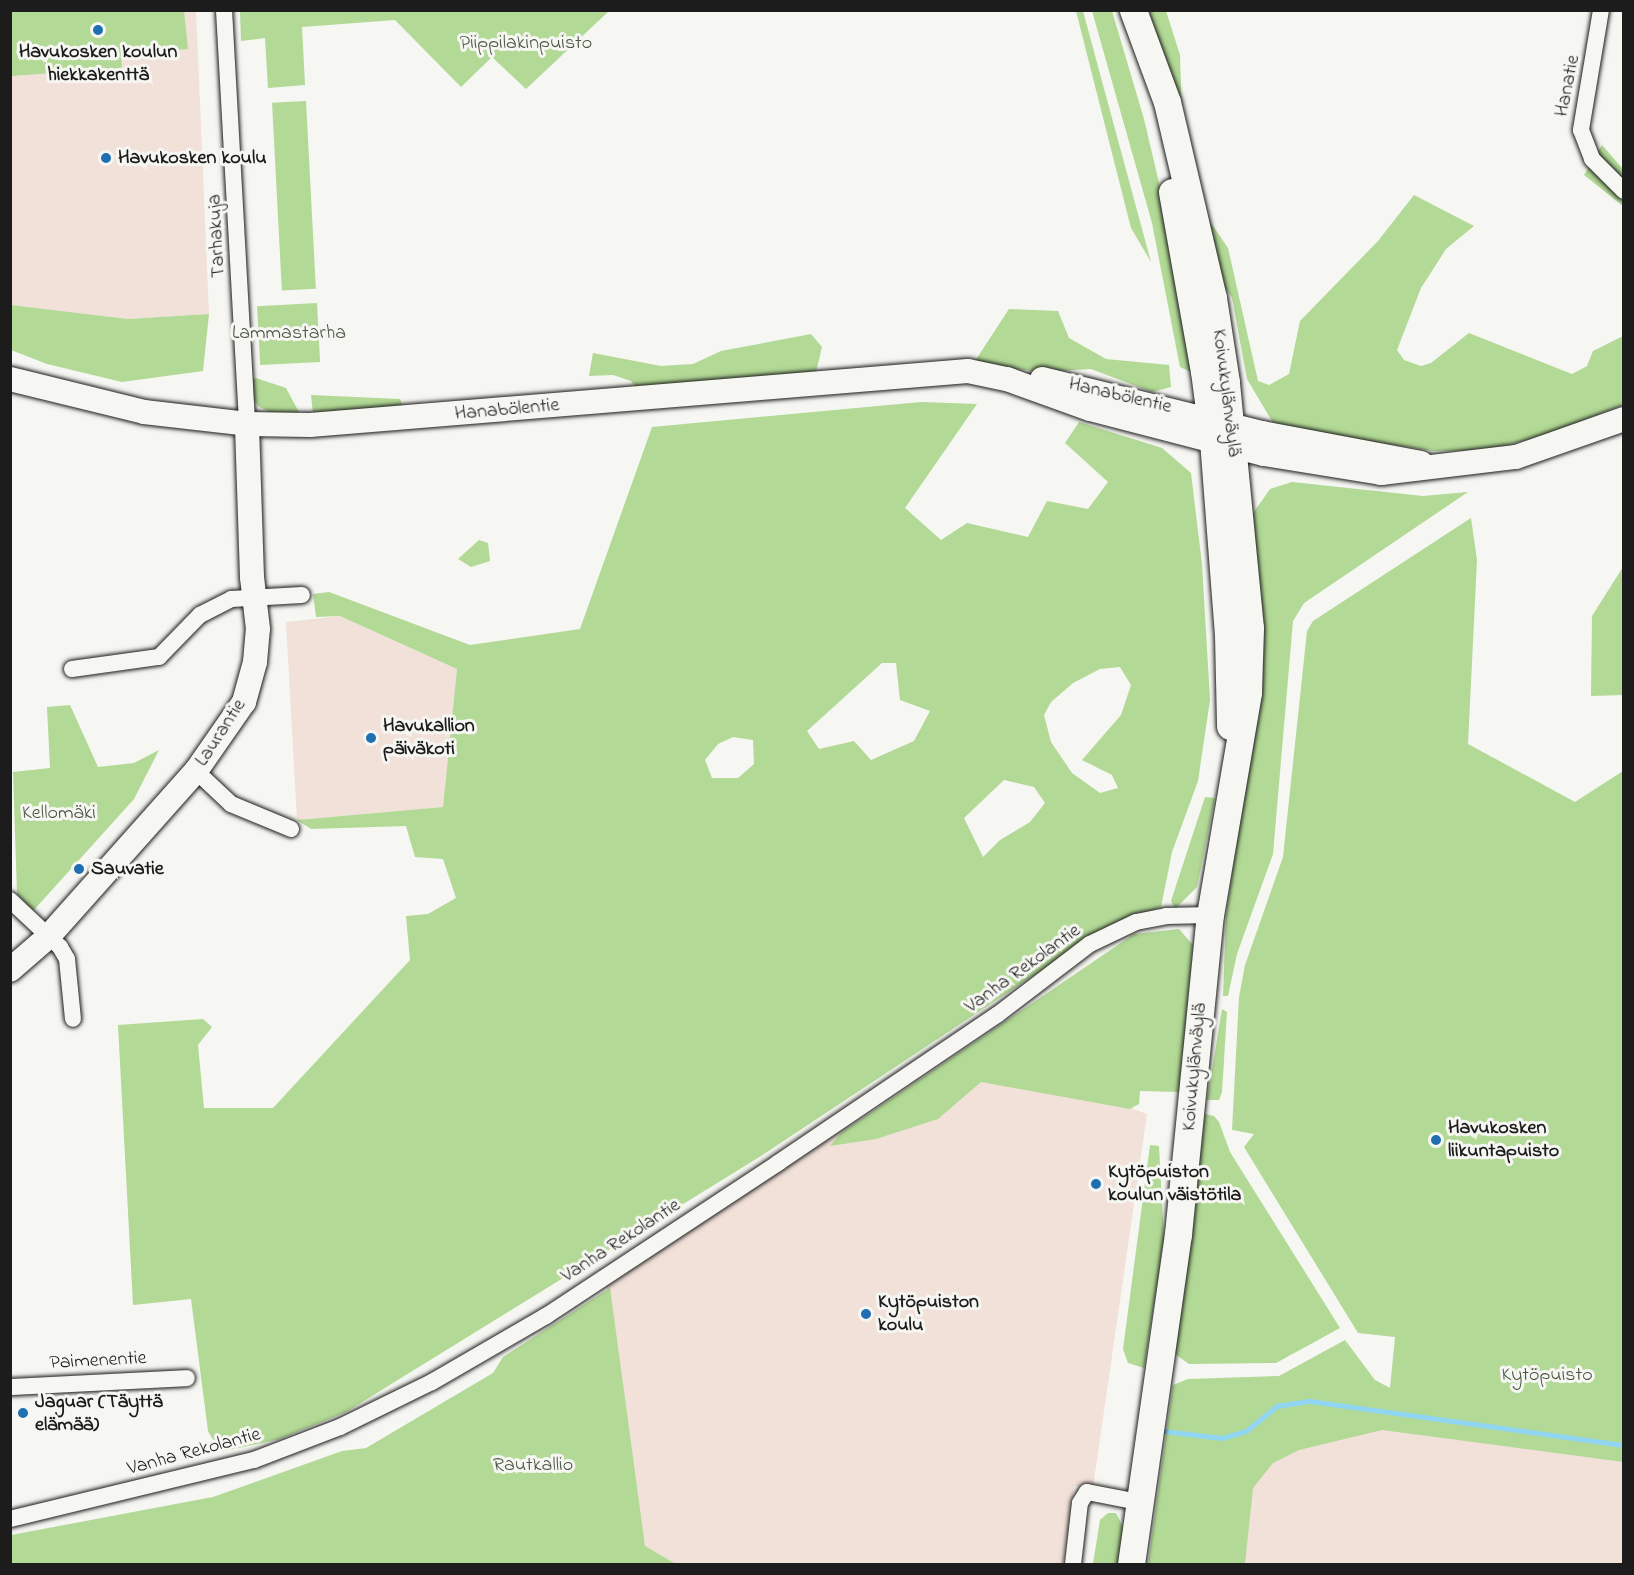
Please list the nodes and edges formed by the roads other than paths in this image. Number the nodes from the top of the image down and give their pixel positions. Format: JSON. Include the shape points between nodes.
{"nodes":[{"id":1,"x":224,"y":10,"type":"edge"},
{"id":2,"x":1128,"y":10,"type":"edge"},
{"id":3,"x":1133,"y":10,"type":"edge"},
{"id":4,"x":1601,"y":10,"type":"edge"},
{"id":5,"x":1623,"y":191,"type":"edge"},
{"id":6,"x":10,"y":379,"type":"edge"},
{"id":7,"x":1623,"y":419,"type":"edge"},
{"id":8,"x":247,"y":424,"type":"junction"},
{"id":9,"x":1222,"y":432,"type":"junction"},
{"id":10,"x":302,"y":595,"type":"dead end"},
{"id":11,"x":253,"y":598,"type":"junction"},
{"id":12,"x":72,"y":669,"type":"dead end"},
{"id":13,"x":196,"y":771,"type":"junction"},
{"id":14,"x":291,"y":829,"type":"dead end"},
{"id":15,"x":10,"y":900,"type":"edge"},
{"id":16,"x":1210,"y":915,"type":"junction"},
{"id":17,"x":48,"y":937,"type":"junction"},
{"id":18,"x":10,"y":970,"type":"edge"},
{"id":19,"x":73,"y":1019,"type":"dead end"},
{"id":20,"x":187,"y":1378,"type":"dead end"},
{"id":21,"x":10,"y":1387,"type":"edge"},
{"id":22,"x":1140,"y":1502,"type":"junction"},
{"id":23,"x":10,"y":1519,"type":"edge"},
{"id":24,"x":1072,"y":1564,"type":"edge"},
{"id":25,"x":1131,"y":1564,"type":"edge"}],
"edges":[{"from":1,"to":8,"type":"street","name":"Tarhakuja"},
{"from":2,"to":9,"type":"main road","name":"Koivukylänväylä","via":[[1177,212]]},
{"from":3,"to":9,"type":"main road","name":"Koivukylänväylä","via":[[1167,102],[1194,207],[1215,308]]},
{"from":4,"to":5,"type":"street","name":"Hanatie","via":[[1581,130],[1592,159]]},
{"from":6,"to":8,"type":"main road","name":"Hanabölentie","via":[[144,412]]},
{"from":7,"to":9,"type":"main road","name":"Hanabölentie","via":[[1516,457],[1382,473]]},
{"from":8,"to":9,"type":"main road","name":"Hanabölentie","via":[[310,425],[438,416],[919,372],[968,371],[1008,379],[1044,379]]},
{"from":8,"to":11,"type":"main road","name":"Laurantie"},
{"from":9,"to":16,"type":"main road","name":"Koivukylänväylä","via":[[1250,628],[1248,692]]},
{"from":10,"to":11,"type":"street"},
{"from":11,"to":12,"type":"street","via":[[231,599],[211,608],[159,657]]},
{"from":11,"to":13,"type":"main road","name":"Laurantie","via":[[258,629],[255,662],[244,702]]},
{"from":13,"to":14,"type":"street","via":[[231,804]]},
{"from":13,"to":17,"type":"main road","name":"Laurantie"},
{"from":15,"to":17,"type":"street"},
{"from":16,"to":22,"type":"main road","name":"Koivukylänväylä","via":[[1178,1234]]},
{"from":16,"to":23,"type":"street","name":"Vanha Rekolantie","via":[[1166,916],[1136,922],[1090,944],[997,1015],[769,1169],[546,1316],[432,1382],[340,1427],[254,1460]]},
{"from":17,"to":18,"type":"main road","name":"Laurantie"},
{"from":17,"to":19,"type":"street","via":[[67,959]]},
{"from":20,"to":21,"type":"street","name":"Paimenentie"},
{"from":22,"to":24,"type":"street","via":[[1087,1492],[1080,1503]]},
{"from":22,"to":25,"type":"main road","name":"Koivukylänväylä"}]}
